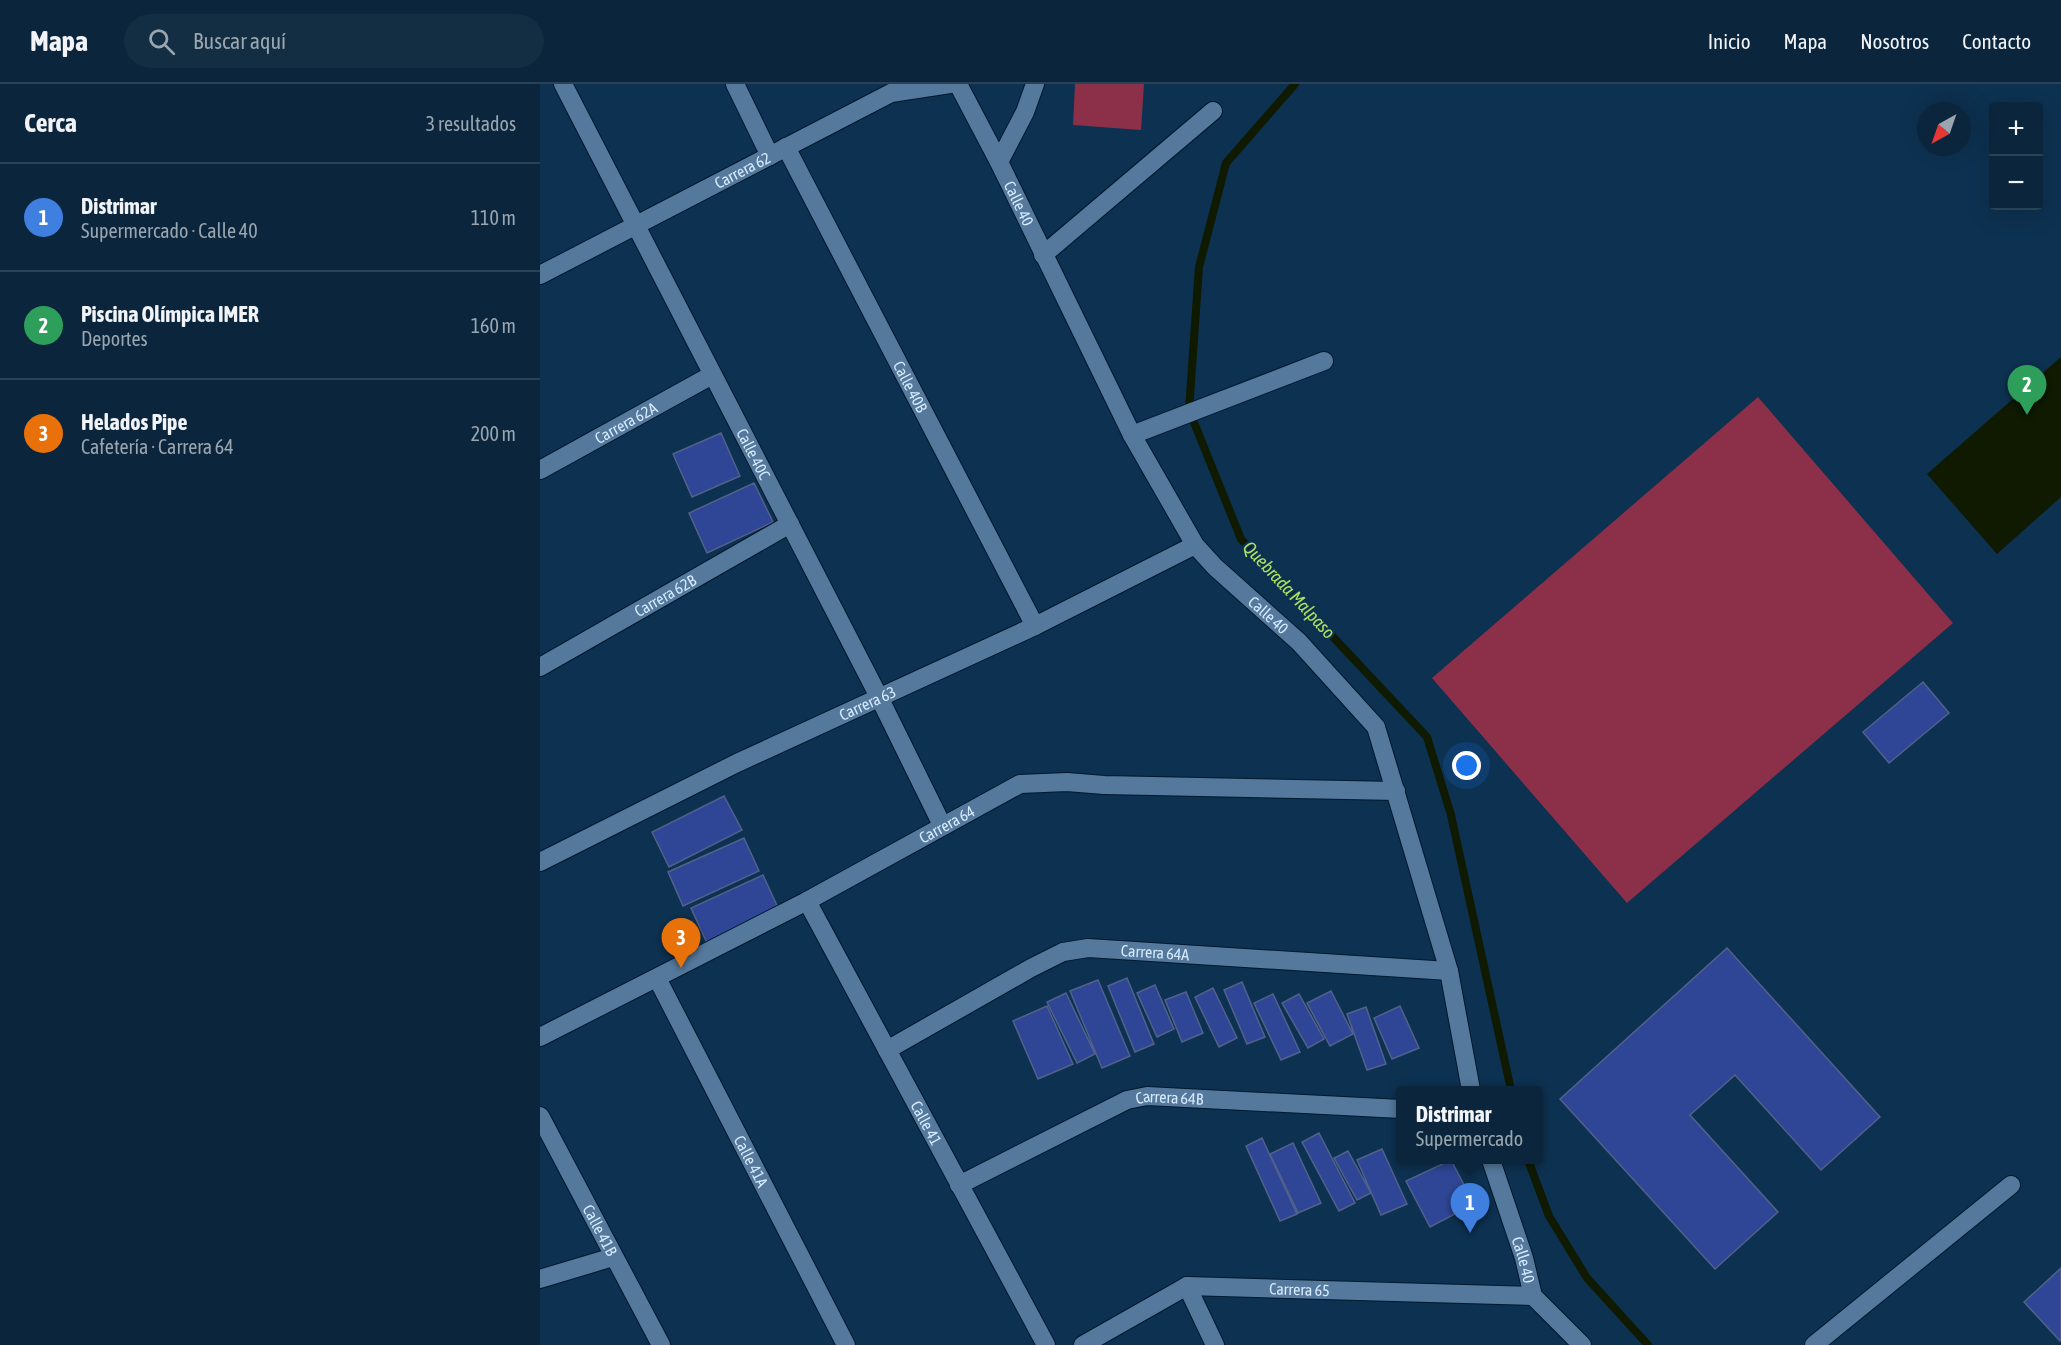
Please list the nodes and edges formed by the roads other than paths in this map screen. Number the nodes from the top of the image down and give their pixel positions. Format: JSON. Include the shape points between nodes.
{"nodes":[{"id":1,"x":562,"y":84,"type":"edge"},
{"id":2,"x":735,"y":84,"type":"edge"},
{"id":3,"x":950,"y":84,"type":"edge"},
{"id":4,"x":958,"y":84,"type":"edge"},
{"id":5,"x":1035,"y":84,"type":"edge"},
{"id":6,"x":889,"y":88,"type":"edge"},
{"id":7,"x":1213,"y":111,"type":"dead end"},
{"id":8,"x":786,"y":147,"type":"junction"},
{"id":9,"x":770,"y":156,"type":"junction"},
{"id":10,"x":999,"y":162,"type":"junction"},
{"id":11,"x":637,"y":224,"type":"junction"},
{"id":12,"x":1043,"y":255,"type":"junction"},
{"id":13,"x":540,"y":275,"type":"edge"},
{"id":14,"x":1324,"y":361,"type":"dead end"},
{"id":15,"x":712,"y":375,"type":"junction"},
{"id":16,"x":1132,"y":435,"type":"junction"},
{"id":17,"x":540,"y":470,"type":"edge"},
{"id":18,"x":790,"y":524,"type":"junction"},
{"id":19,"x":1196,"y":545,"type":"junction"},
{"id":20,"x":1035,"y":626,"type":"junction"},
{"id":21,"x":540,"y":667,"type":"edge"},
{"id":22,"x":880,"y":699,"type":"junction"},
{"id":23,"x":1396,"y":792,"type":"junction"},
{"id":24,"x":942,"y":825,"type":"junction"},
{"id":25,"x":540,"y":862,"type":"edge"},
{"id":26,"x":807,"y":901,"type":"junction"},
{"id":27,"x":1449,"y":971,"type":"junction"},
{"id":28,"x":657,"y":978,"type":"junction"},
{"id":29,"x":540,"y":1037,"type":"edge"},
{"id":30,"x":887,"y":1050,"type":"junction"},
{"id":31,"x":1470,"y":1086,"type":"edge"},
{"id":32,"x":1396,"y":1108,"type":"edge"},
{"id":33,"x":540,"y":1116,"type":"edge"},
{"id":34,"x":1492,"y":1164,"type":"edge"},
{"id":35,"x":959,"y":1185,"type":"junction"},
{"id":36,"x":2011,"y":1185,"type":"dead end"},
{"id":37,"x":613,"y":1257,"type":"junction"},
{"id":38,"x":540,"y":1279,"type":"edge"},
{"id":39,"x":1187,"y":1286,"type":"junction"},
{"id":40,"x":1533,"y":1296,"type":"junction"},
{"id":41,"x":661,"y":1345,"type":"edge"},
{"id":42,"x":846,"y":1345,"type":"edge"},
{"id":43,"x":1046,"y":1345,"type":"edge"},
{"id":44,"x":1083,"y":1345,"type":"edge"},
{"id":45,"x":1215,"y":1345,"type":"edge"},
{"id":46,"x":1582,"y":1345,"type":"edge"},
{"id":47,"x":1814,"y":1345,"type":"edge"}],
"edges":[{"from":1,"to":11,"type":"street","name":"Calle 40C"},
{"from":2,"to":9,"type":"street"},
{"from":3,"to":6,"type":"street","name":"Carrera 62"},
{"from":4,"to":10,"type":"street","name":"Calle 40"},
{"from":5,"to":10,"type":"street","name":"Calle 40"},
{"from":6,"to":8,"type":"street","name":"Carrera 62"},
{"from":7,"to":12,"type":"street"},
{"from":8,"to":9,"type":"street","name":"Carrera 62"},
{"from":8,"to":20,"type":"street","name":"Calle 40B"},
{"from":9,"to":11,"type":"street","name":"Carrera 62"},
{"from":10,"to":12,"type":"street","name":"Calle 40"},
{"from":11,"to":13,"type":"street","name":"Carrera 62"},
{"from":11,"to":15,"type":"street","name":"Calle 40C"},
{"from":12,"to":16,"type":"street","name":"Calle 40"},
{"from":14,"to":16,"type":"street"},
{"from":15,"to":17,"type":"street","name":"Carrera 62A"},
{"from":15,"to":18,"type":"street","name":"Calle 40C"},
{"from":16,"to":19,"type":"street","name":"Calle 40"},
{"from":18,"to":21,"type":"street","name":"Carrera 62B"},
{"from":18,"to":22,"type":"street","name":"Calle 40C"},
{"from":19,"to":20,"type":"street","name":"Carrera 63"},
{"from":19,"to":23,"type":"street","name":"Calle 40","via":[[1299,642],[1376,727]]},
{"from":20,"to":22,"type":"street","name":"Carrera 63"},
{"from":22,"to":24,"type":"street","name":"Calle 40C"},
{"from":22,"to":25,"type":"street","name":"Carrera 63","via":[[737,763]]},
{"from":23,"to":24,"type":"street","name":"Carrera 64","via":[[1020,784]]},
{"from":23,"to":27,"type":"street","name":"Calle 40"},
{"from":24,"to":26,"type":"street","name":"Carrera 64"},
{"from":26,"to":28,"type":"street","name":"Carrera 64"},
{"from":26,"to":30,"type":"street","name":"Calle 41"},
{"from":27,"to":30,"type":"street","name":"Carrera 64A","via":[[1088,948],[1063,952],[1031,968]]},
{"from":27,"to":31,"type":"street","name":"Calle 40"},
{"from":28,"to":29,"type":"street","name":"Carrera 64"},
{"from":28,"to":42,"type":"street","name":"Calle 41A"},
{"from":30,"to":35,"type":"street","name":"Calle 41"},
{"from":32,"to":35,"type":"street","name":"Carrera 64B","via":[[1147,1096],[1127,1100]]},
{"from":33,"to":37,"type":"street","name":"Calle 41B"},
{"from":34,"to":40,"type":"street","name":"Calle 40"},
{"from":35,"to":43,"type":"street","name":"Calle 41"},
{"from":36,"to":47,"type":"street"},
{"from":37,"to":38,"type":"street"},
{"from":37,"to":41,"type":"street","name":"Calle 41B"},
{"from":39,"to":40,"type":"street","name":"Carrera 65"},
{"from":39,"to":44,"type":"street"},
{"from":39,"to":45,"type":"street"},
{"from":40,"to":46,"type":"street","name":"Calle 40"}]}
